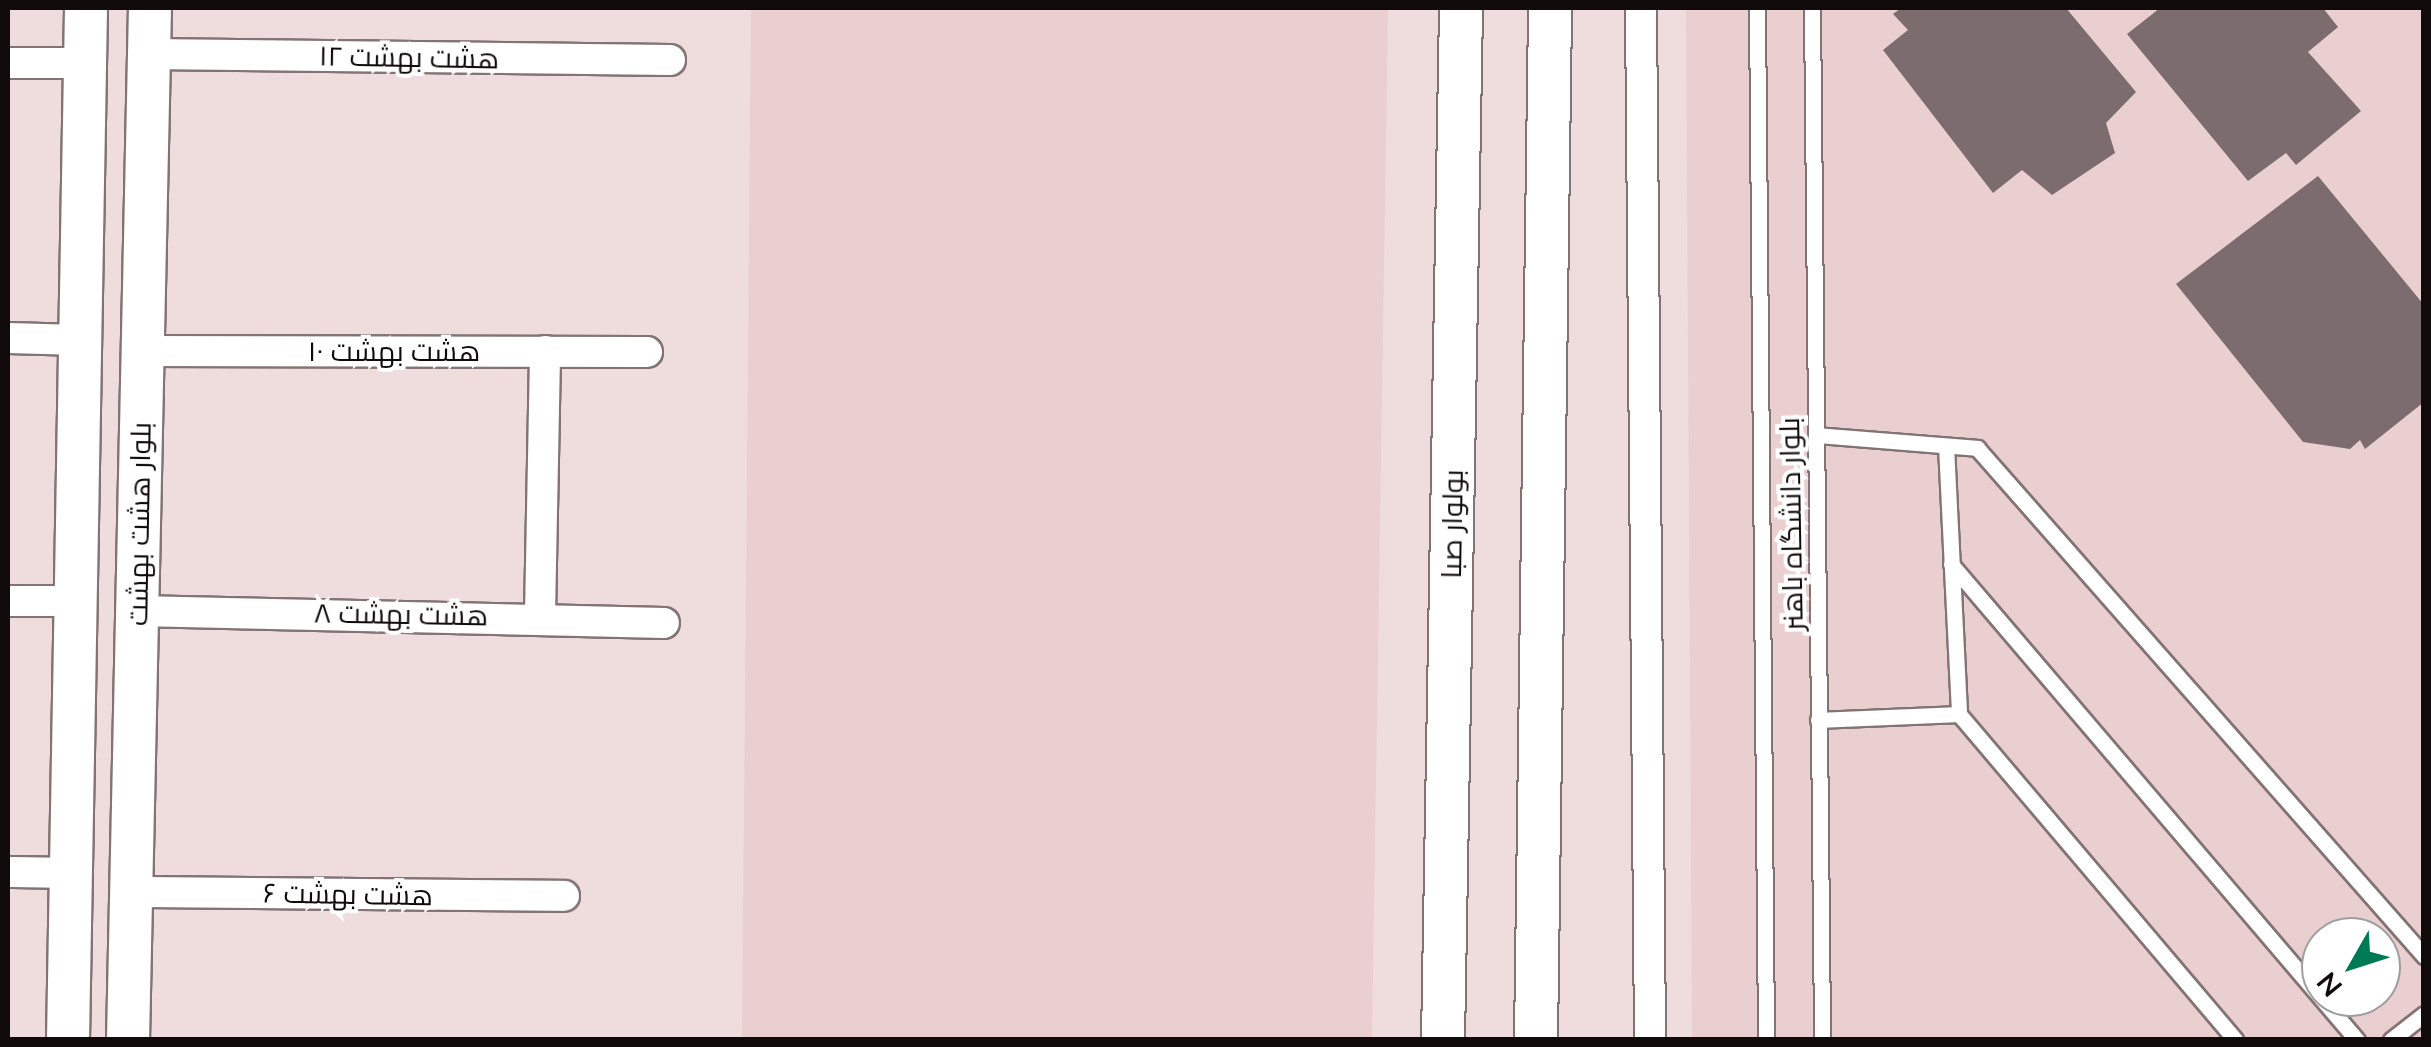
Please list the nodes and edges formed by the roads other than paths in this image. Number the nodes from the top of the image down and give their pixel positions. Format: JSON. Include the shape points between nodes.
{"nodes":[{"id":1,"x":86,"y":8,"type":"edge"},
{"id":2,"x":150,"y":8,"type":"edge"},
{"id":3,"x":1461,"y":8,"type":"edge"},
{"id":4,"x":1550,"y":8,"type":"edge"},
{"id":5,"x":1641,"y":8,"type":"edge"},
{"id":6,"x":1756,"y":8,"type":"edge"},
{"id":7,"x":1812,"y":8,"type":"edge"},
{"id":8,"x":149,"y":54,"type":"junction"},
{"id":9,"x":670,"y":60,"type":"dead end"},
{"id":10,"x":8,"y":63,"type":"edge"},
{"id":11,"x":85,"y":64,"type":"junction"},
{"id":12,"x":8,"y":338,"type":"edge"},
{"id":13,"x":80,"y":340,"type":"junction"},
{"id":14,"x":142,"y":351,"type":"junction"},
{"id":15,"x":544,"y":352,"type":"junction"},
{"id":16,"x":646,"y":352,"type":"dead end"},
{"id":17,"x":1816,"y":434,"type":"junction"},
{"id":18,"x":1946,"y":446,"type":"junction"},
{"id":19,"x":1951,"y":564,"type":"junction"},
{"id":20,"x":8,"y":600,"type":"edge"},
{"id":21,"x":76,"y":601,"type":"junction"},
{"id":22,"x":137,"y":611,"type":"junction"},
{"id":23,"x":540,"y":616,"type":"junction"},
{"id":24,"x":664,"y":622,"type":"dead end"},
{"id":25,"x":1958,"y":714,"type":"junction"},
{"id":26,"x":1818,"y":720,"type":"junction"},
{"id":27,"x":8,"y":872,"type":"edge"},
{"id":28,"x":71,"y":873,"type":"junction"},
{"id":29,"x":131,"y":892,"type":"junction"},
{"id":30,"x":564,"y":896,"type":"dead end"},
{"id":31,"x":2424,"y":956,"type":"edge"},
{"id":32,"x":2424,"y":1014,"type":"edge"},
{"id":33,"x":68,"y":1040,"type":"edge"},
{"id":34,"x":128,"y":1040,"type":"edge"},
{"id":35,"x":1444,"y":1040,"type":"edge"},
{"id":36,"x":1536,"y":1040,"type":"edge"},
{"id":37,"x":1650,"y":1040,"type":"edge"},
{"id":38,"x":1766,"y":1040,"type":"edge"},
{"id":39,"x":1822,"y":1040,"type":"edge"},
{"id":40,"x":2236,"y":1040,"type":"edge"},
{"id":41,"x":2357,"y":1040,"type":"edge"},
{"id":42,"x":2390,"y":1040,"type":"edge"}],
"edges":[{"from":1,"to":11,"type":"street"},
{"from":2,"to":8,"type":"street","name":"بلوار هشت بهشت"},
{"from":3,"to":35,"type":"street","name":"بولوار صبا"},
{"from":4,"to":36,"type":"street"},
{"from":5,"to":37,"type":"street"},
{"from":6,"to":38,"type":"lane","name":"بلوار دانشگاه باهنر"},
{"from":7,"to":17,"type":"lane","name":"بلوار دانشگاه باهنر"},
{"from":8,"to":9,"type":"street","name":"هشت بهشت ۱۲"},
{"from":8,"to":14,"type":"street","name":"بلوار هشت بهشت"},
{"from":10,"to":11,"type":"street"},
{"from":11,"to":13,"type":"street"},
{"from":12,"to":13,"type":"street"},
{"from":13,"to":21,"type":"street"},
{"from":14,"to":15,"type":"street","name":"هشت بهشت ۱۰"},
{"from":14,"to":22,"type":"street","name":"بلوار هشت بهشت"},
{"from":15,"to":16,"type":"street","name":"هشت بهشت ۱۰"},
{"from":15,"to":23,"type":"street"},
{"from":17,"to":18,"type":"lane"},
{"from":17,"to":26,"type":"lane","name":"بلوار دانشگاه باهنر"},
{"from":18,"to":19,"type":"lane"},
{"from":18,"to":31,"type":"lane","via":[[1977,448]]},
{"from":19,"to":25,"type":"lane"},
{"from":19,"to":41,"type":"lane"},
{"from":20,"to":21,"type":"street"},
{"from":21,"to":28,"type":"street"},
{"from":22,"to":23,"type":"street","name":"هشت بهشت ۸"},
{"from":22,"to":29,"type":"street","name":"بلوار هشت بهشت"},
{"from":23,"to":24,"type":"street","name":"هشت بهشت ۸"},
{"from":25,"to":26,"type":"lane"},
{"from":25,"to":40,"type":"lane"},
{"from":26,"to":39,"type":"lane","name":"بلوار دانشگاه باهنر"},
{"from":27,"to":28,"type":"street"},
{"from":28,"to":33,"type":"street"},
{"from":29,"to":30,"type":"street","name":"هشت بهشت ۶"},
{"from":29,"to":34,"type":"street","name":"بلوار هشت بهشت"},
{"from":32,"to":42,"type":"lane"}]}
